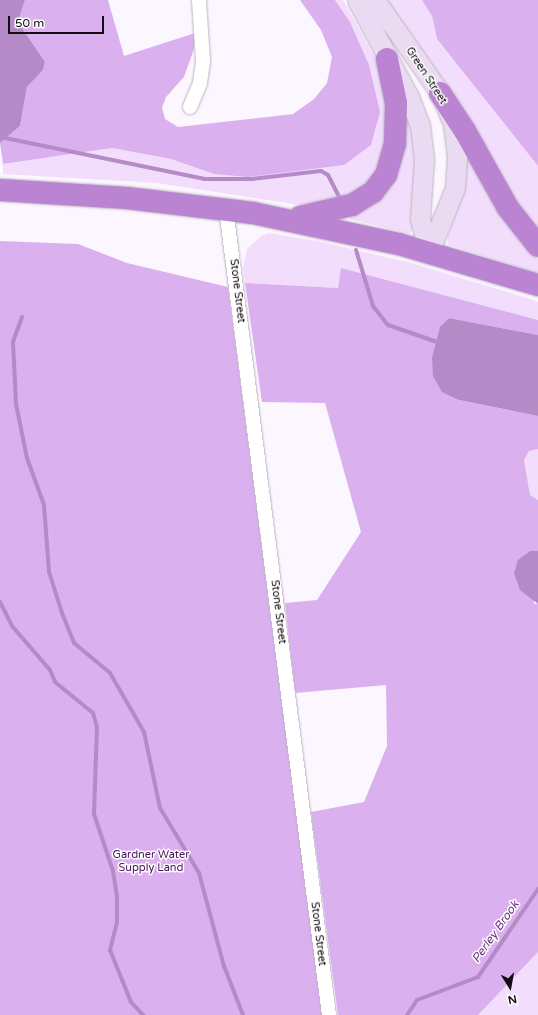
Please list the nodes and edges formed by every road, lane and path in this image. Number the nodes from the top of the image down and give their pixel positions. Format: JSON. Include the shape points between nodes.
{"nodes":[{"id":1,"x":199,"y":0,"type":"edge"},
{"id":2,"x":357,"y":0,"type":"edge"},
{"id":3,"x":375,"y":0,"type":"edge"},
{"id":4,"x":387,"y":59,"type":"junction"},
{"id":5,"x":440,"y":93,"type":"junction"},
{"id":6,"x":190,"y":107,"type":"dead end"},
{"id":7,"x":0,"y":190,"type":"edge"},
{"id":8,"x":226,"y":209,"type":"junction"},
{"id":9,"x":285,"y":219,"type":"junction"},
{"id":10,"x":538,"y":246,"type":"edge"},
{"id":11,"x":429,"y":252,"type":"junction"},
{"id":12,"x":538,"y":286,"type":"edge"},
{"id":13,"x":329,"y":1015,"type":"edge"}],
"edges":[{"from":1,"to":6,"type":"street","via":[[203,61],[200,83]]},
{"from":2,"to":4,"type":"street"},
{"from":3,"to":5,"type":"street","name":"Green Street"},
{"from":4,"to":9,"type":"highway","via":[[395,92],[395,137],[392,158],[382,183],[352,205]]},
{"from":4,"to":11,"type":"street","via":[[409,97],[422,134],[424,167],[420,219]]},
{"from":5,"to":10,"type":"highway","via":[[465,131],[508,208]]},
{"from":5,"to":11,"type":"street","name":"Green Street","via":[[453,124],[457,168],[453,198]]},
{"from":7,"to":8,"type":"highway","via":[[104,196]]},
{"from":8,"to":9,"type":"highway"},
{"from":8,"to":13,"type":"street","name":"Stone Street"},
{"from":9,"to":11,"type":"highway"},
{"from":11,"to":12,"type":"highway"}]}
